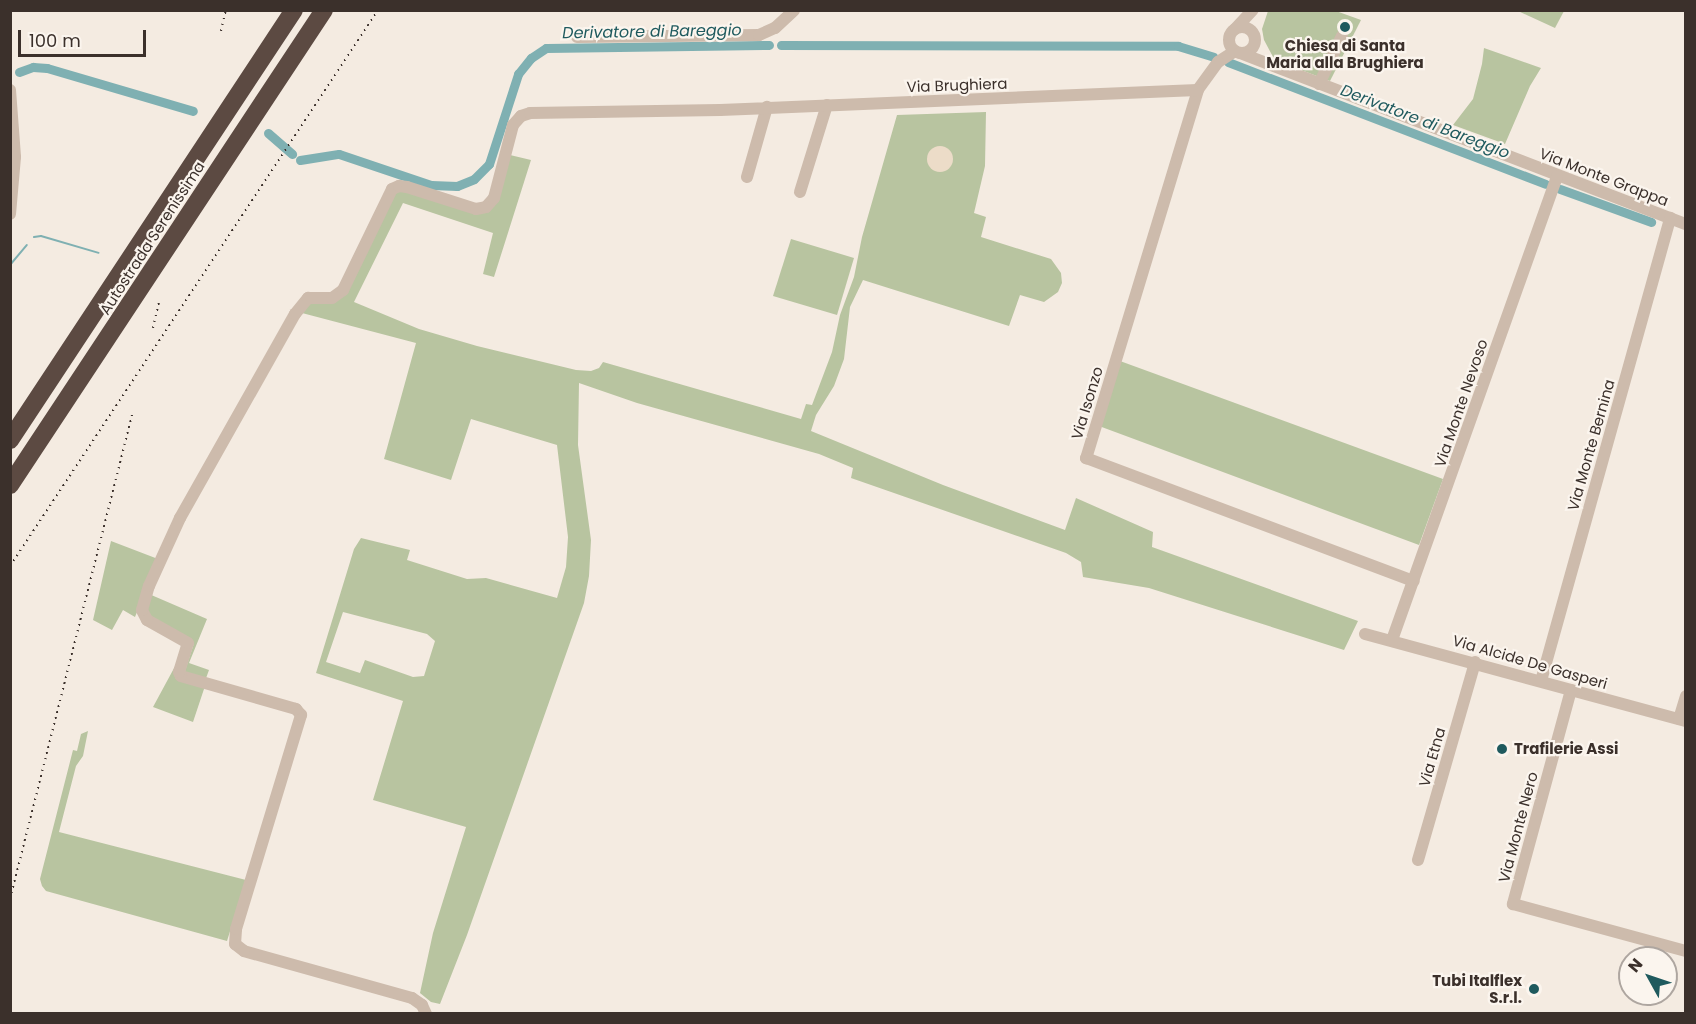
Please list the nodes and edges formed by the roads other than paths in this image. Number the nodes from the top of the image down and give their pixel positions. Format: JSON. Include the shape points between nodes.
{"nodes":[{"id":1,"x":294,"y":10,"type":"edge"},
{"id":2,"x":324,"y":10,"type":"edge"},
{"id":3,"x":794,"y":10,"type":"edge"},
{"id":4,"x":1252,"y":10,"type":"edge"},
{"id":5,"x":1259,"y":10,"type":"edge"},
{"id":6,"x":1342,"y":36,"type":"dead end"},
{"id":7,"x":577,"y":37,"type":"dead end"},
{"id":8,"x":1254,"y":38,"type":"junction"},
{"id":9,"x":1235,"y":43,"type":"junction"},
{"id":10,"x":1277,"y":68,"type":"junction"},
{"id":11,"x":1319,"y":84,"type":"junction"},
{"id":12,"x":10,"y":90,"type":"edge"},
{"id":13,"x":1198,"y":90,"type":"junction"},
{"id":14,"x":827,"y":105,"type":"junction"},
{"id":15,"x":767,"y":107,"type":"junction"},
{"id":16,"x":747,"y":177,"type":"dead end"},
{"id":17,"x":1554,"y":184,"type":"junction"},
{"id":18,"x":800,"y":192,"type":"dead end"},
{"id":19,"x":10,"y":214,"type":"edge"},
{"id":20,"x":1670,"y":218,"type":"junction"},
{"id":21,"x":1686,"y":224,"type":"edge"},
{"id":22,"x":10,"y":440,"type":"edge"},
{"id":23,"x":10,"y":485,"type":"edge"},
{"id":24,"x":1414,"y":581,"type":"junction"},
{"id":25,"x":1365,"y":634,"type":"dead end"},
{"id":26,"x":1392,"y":640,"type":"junction"},
{"id":27,"x":1475,"y":662,"type":"junction"},
{"id":28,"x":1541,"y":681,"type":"junction"},
{"id":29,"x":1571,"y":690,"type":"junction"},
{"id":30,"x":1686,"y":696,"type":"edge"},
{"id":31,"x":1682,"y":720,"type":"edge"},
{"id":32,"x":1418,"y":860,"type":"dead end"},
{"id":33,"x":1686,"y":951,"type":"edge"},
{"id":34,"x":426,"y":1014,"type":"edge"}],
"edges":[{"from":1,"to":22,"type":"highway","name":"Autostrada Serenissima"},
{"from":2,"to":23,"type":"highway","name":"Autostrada Serenissima"},
{"from":3,"to":7,"type":"street","via":[[775,28],[759,35]]},
{"from":4,"to":9,"type":"street"},
{"from":5,"to":8,"type":"street"},
{"from":6,"to":11,"type":"street"},
{"from":8,"to":9,"type":"street","via":[[1249,51]]},
{"from":8,"to":9,"type":"street","via":[[1244,27]]},
{"from":8,"to":10,"type":"street","name":"Via Monte Grappa","via":[[1262,54]]},
{"from":9,"to":10,"type":"street","name":"Via Monte Grappa"},
{"from":9,"to":13,"type":"street"},
{"from":10,"to":11,"type":"street","name":"Via Monte Grappa"},
{"from":11,"to":17,"type":"street","name":"Via Monte Grappa"},
{"from":12,"to":19,"type":"street","via":[[15,157]]},
{"from":13,"to":14,"type":"street","name":"Via Brughiera"},
{"from":13,"to":24,"type":"street","name":"Via Isonzo","via":[[1086,458]]},
{"from":14,"to":15,"type":"street","name":"Via Brughiera"},
{"from":14,"to":18,"type":"street"},
{"from":15,"to":16,"type":"street"},
{"from":15,"to":34,"type":"street","name":"Via Brughiera","via":[[524,114],[513,125],[494,198],[486,207],[476,209],[407,187],[392,189],[343,290],[332,298],[308,298],[295,314],[180,518],[144,601],[143,614],[147,620],[189,645],[181,676],[296,709],[301,715],[236,929],[235,944],[244,951],[412,998]]},
{"from":17,"to":20,"type":"street","name":"Via Monte Grappa"},
{"from":17,"to":24,"type":"street","name":"Via Monte Nevoso"},
{"from":20,"to":21,"type":"street","name":"Via Monte Grappa"},
{"from":20,"to":28,"type":"street","name":"Via Monte Bernina"},
{"from":24,"to":26,"type":"street","name":"Via Monte Nevoso"},
{"from":25,"to":26,"type":"street","name":"Via Alcide De Gasperi"},
{"from":26,"to":27,"type":"street","name":"Via Alcide De Gasperi"},
{"from":27,"to":28,"type":"street","name":"Via Alcide De Gasperi"},
{"from":27,"to":32,"type":"street","name":"Via Etna"},
{"from":28,"to":29,"type":"street","name":"Via Alcide De Gasperi"},
{"from":29,"to":31,"type":"street","name":"Via Alcide De Gasperi"},
{"from":29,"to":33,"type":"street","name":"Via Monte Nero","via":[[1513,904]]},
{"from":30,"to":31,"type":"street"}]}
